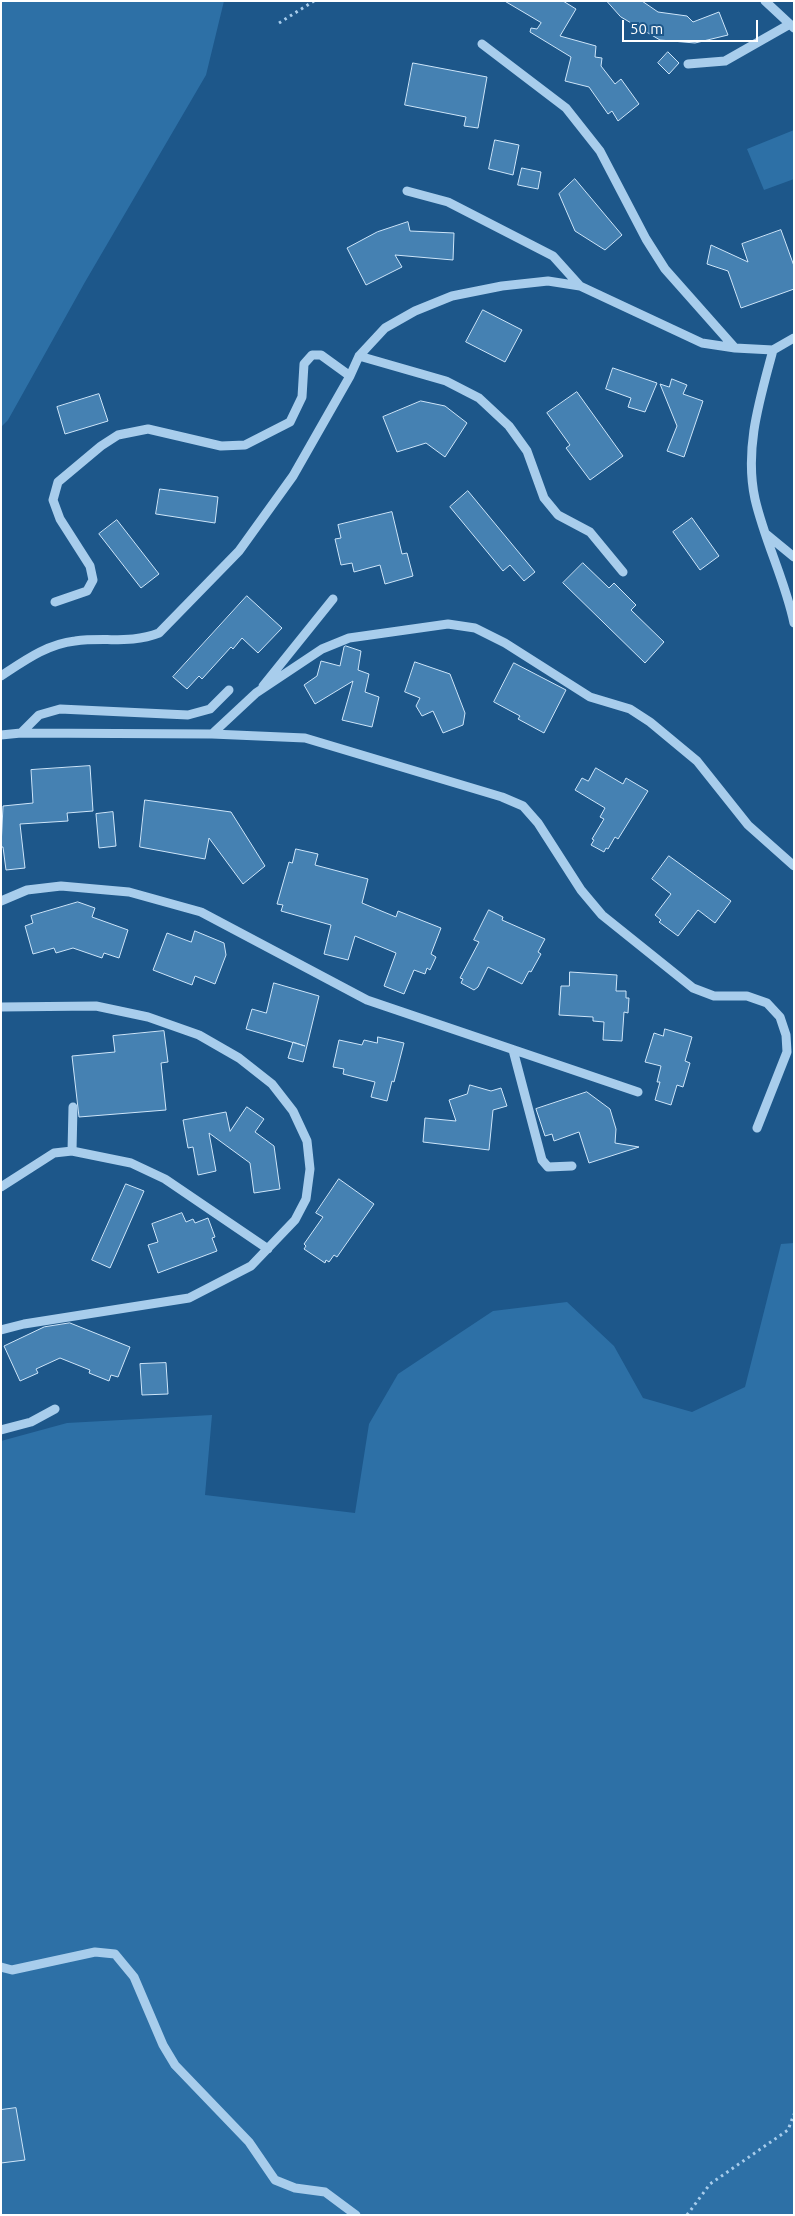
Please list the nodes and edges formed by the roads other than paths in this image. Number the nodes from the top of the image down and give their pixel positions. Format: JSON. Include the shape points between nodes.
{"nodes":[{"id":1,"x":765,"y":1,"type":"edge"},
{"id":2,"x":792,"y":26,"type":"edge"},
{"id":3,"x":482,"y":44,"type":"dead end"},
{"id":4,"x":688,"y":64,"type":"dead end"},
{"id":5,"x":406,"y":191,"type":"dead end"},
{"id":6,"x":580,"y":286,"type":"junction"},
{"id":7,"x":794,"y":338,"type":"edge"},
{"id":8,"x":735,"y":348,"type":"junction"},
{"id":9,"x":773,"y":350,"type":"junction"},
{"id":10,"x":359,"y":356,"type":"junction"},
{"id":11,"x":350,"y":376,"type":"junction"},
{"id":12,"x":766,"y":534,"type":"junction"},
{"id":13,"x":794,"y":557,"type":"edge"},
{"id":14,"x":623,"y":572,"type":"dead end"},
{"id":15,"x":334,"y":599,"type":"dead end"},
{"id":16,"x":55,"y":602,"type":"dead end"},
{"id":17,"x":794,"y":623,"type":"edge"},
{"id":18,"x":1,"y":676,"type":"edge"},
{"id":19,"x":229,"y":690,"type":"dead end"},
{"id":20,"x":256,"y":694,"type":"junction"},
{"id":21,"x":21,"y":733,"type":"junction"},
{"id":22,"x":212,"y":734,"type":"junction"},
{"id":23,"x":1,"y":735,"type":"edge"},
{"id":24,"x":794,"y":866,"type":"edge"},
{"id":25,"x":1,"y":901,"type":"edge"},
{"id":26,"x":1,"y":1007,"type":"edge"},
{"id":27,"x":513,"y":1050,"type":"junction"},
{"id":28,"x":638,"y":1092,"type":"dead end"},
{"id":29,"x":73,"y":1108,"type":"dead end"},
{"id":30,"x":756,"y":1128,"type":"dead end"},
{"id":31,"x":72,"y":1151,"type":"junction"},
{"id":32,"x":572,"y":1166,"type":"dead end"},
{"id":33,"x":1,"y":1187,"type":"edge"},
{"id":34,"x":268,"y":1249,"type":"junction"},
{"id":35,"x":1,"y":1330,"type":"edge"},
{"id":36,"x":55,"y":1409,"type":"dead end"},
{"id":37,"x":1,"y":1430,"type":"edge"},
{"id":38,"x":1,"y":1967,"type":"edge"},
{"id":39,"x":356,"y":2215,"type":"edge"}],
"edges":[{"from":1,"to":2,"type":"street"},
{"from":2,"to":4,"type":"street","via":[[725,61]]},
{"from":3,"to":8,"type":"street","via":[[566,108],[600,151],[646,240],[665,269]]},
{"from":5,"to":6,"type":"street","via":[[448,202],[553,256]]},
{"from":6,"to":8,"type":"street","via":[[702,343]]},
{"from":6,"to":10,"type":"street","via":[[548,281],[452,296],[416,310],[385,328]]},
{"from":7,"to":9,"type":"street"},
{"from":8,"to":9,"type":"street"},
{"from":9,"to":12,"type":"street","via":[[753,426],[751,460],[755,499]]},
{"from":10,"to":11,"type":"street"},
{"from":10,"to":14,"type":"street","via":[[446,381],[479,398],[509,426],[527,451],[544,498],[558,515],[590,532]]},
{"from":11,"to":16,"type":"street","via":[[322,355],[312,355],[304,364],[302,397],[290,422],[245,445],[221,446],[148,428],[118,435],[101,446],[58,482],[53,500],[60,519],[90,566],[93,580],[87,592]]},
{"from":11,"to":18,"type":"street","via":[[293,476],[239,552],[159,633],[143,639],[74,641],[55,646],[30,656]]},
{"from":12,"to":13,"type":"street"},
{"from":12,"to":17,"type":"street","via":[[789,598]]},
{"from":15,"to":20,"type":"street"},
{"from":19,"to":21,"type":"street","via":[[210,709],[188,715],[60,709],[40,715]]},
{"from":20,"to":22,"type":"street"},
{"from":20,"to":24,"type":"street","via":[[322,649],[349,638],[448,624],[475,628],[505,643],[590,698],[630,709],[650,722],[697,761],[748,825]]},
{"from":21,"to":22,"type":"street"},
{"from":21,"to":23,"type":"street"},
{"from":22,"to":30,"type":"street","via":[[305,738],[523,806],[538,822],[581,890],[602,915],[693,988],[714,996],[747,996],[767,1003],[780,1016],[787,1052]]},
{"from":25,"to":27,"type":"street","via":[[27,890],[61,886],[129,892],[201,912],[368,1000]]},
{"from":26,"to":34,"type":"street","via":[[96,1006],[148,1017],[199,1035],[239,1058],[272,1084],[293,1111],[304,1134],[310,1169],[306,1199],[295,1220]]},
{"from":27,"to":28,"type":"street"},
{"from":27,"to":32,"type":"street","via":[[542,1160],[548,1167]]},
{"from":29,"to":31,"type":"street"},
{"from":31,"to":33,"type":"street","via":[[54,1153]]},
{"from":31,"to":34,"type":"street","via":[[131,1163],[164,1179]]},
{"from":34,"to":35,"type":"street","via":[[251,1266],[189,1298]]},
{"from":36,"to":37,"type":"street","via":[[31,1422]]},
{"from":38,"to":39,"type":"street","via":[[12,1970],[95,1952],[115,1954],[134,1977],[175,2065],[249,2142],[275,2180],[295,2188],[324,2192]]}]}
